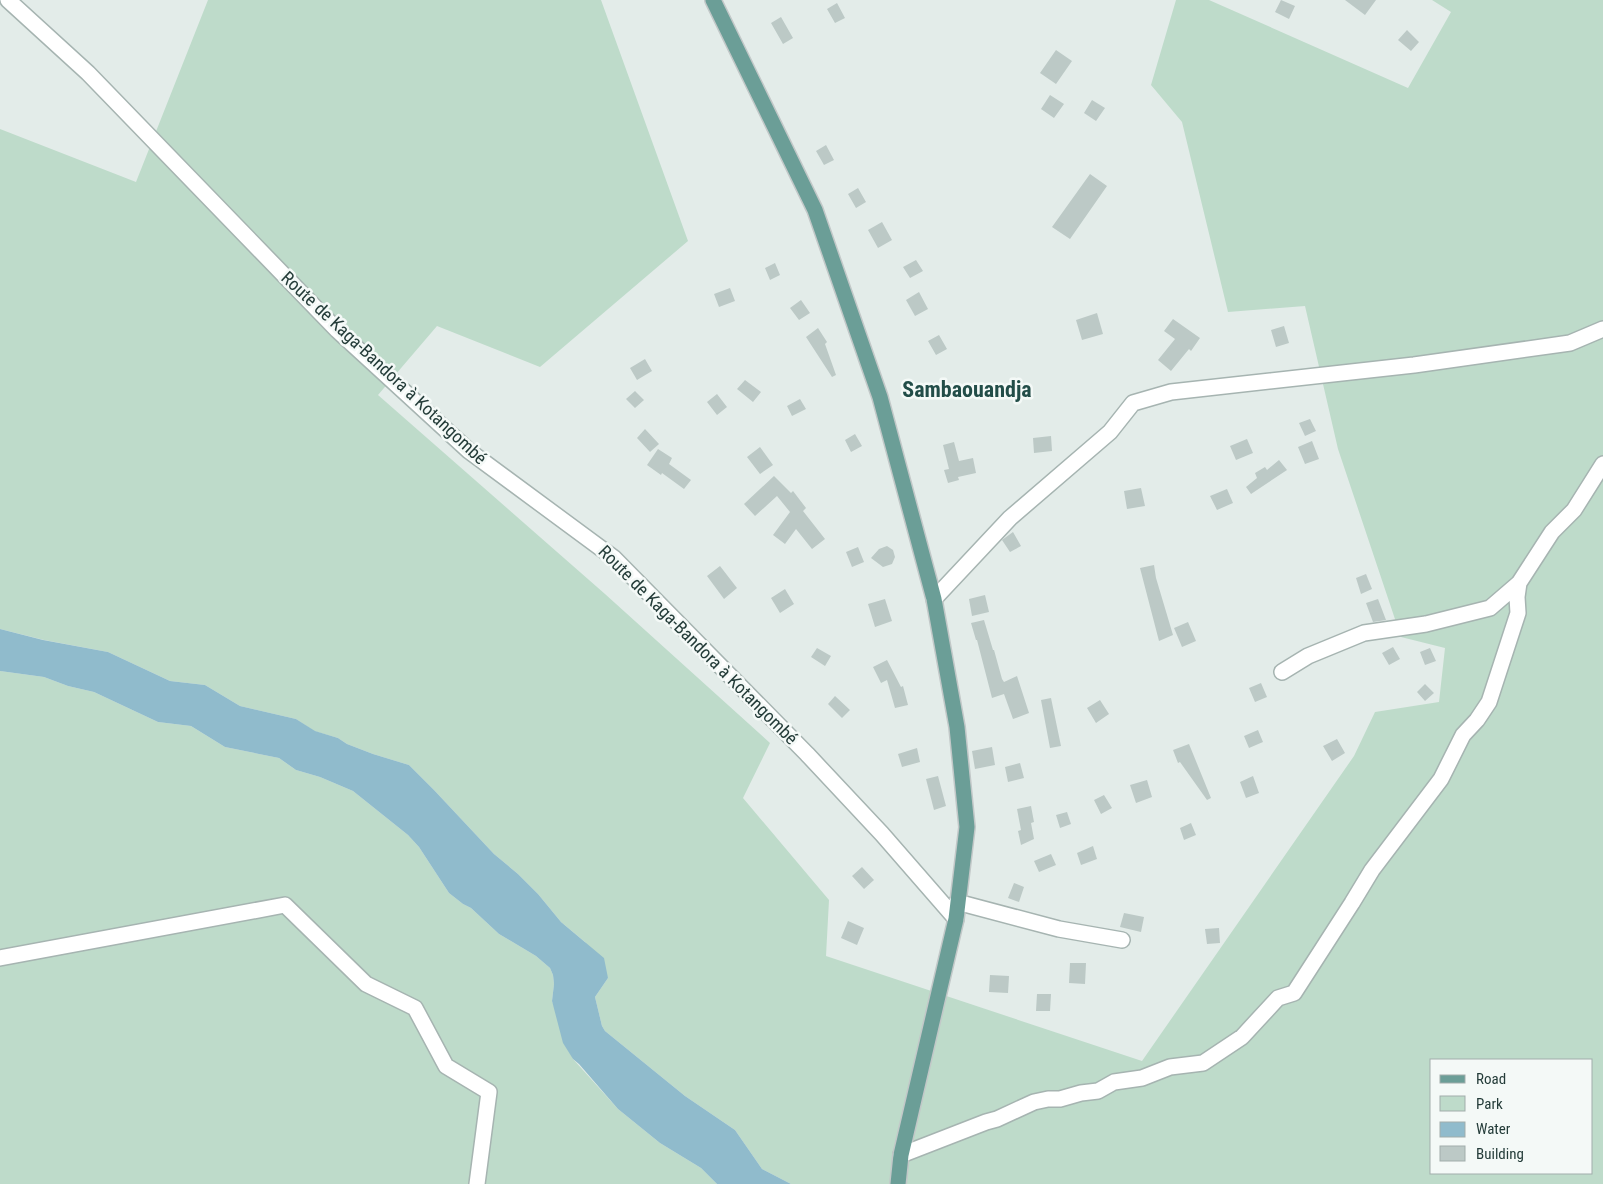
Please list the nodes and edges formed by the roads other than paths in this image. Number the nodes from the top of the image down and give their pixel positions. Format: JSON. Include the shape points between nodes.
{"nodes":[{"id":1,"x":8,"y":0,"type":"edge"},
{"id":2,"x":713,"y":0,"type":"edge"},
{"id":3,"x":1603,"y":329,"type":"edge"},
{"id":4,"x":1603,"y":464,"type":"edge"},
{"id":5,"x":1519,"y":583,"type":"junction"},
{"id":6,"x":934,"y":600,"type":"junction"},
{"id":7,"x":1282,"y":672,"type":"dead end"},
{"id":8,"x":957,"y":902,"type":"junction"},
{"id":9,"x":956,"y":919,"type":"junction"},
{"id":10,"x":1122,"y":940,"type":"dead end"},
{"id":11,"x":0,"y":958,"type":"edge"},
{"id":12,"x":901,"y":1155,"type":"junction"},
{"id":13,"x":477,"y":1184,"type":"edge"},
{"id":14,"x":898,"y":1184,"type":"edge"}],
"edges":[{"from":1,"to":9,"type":"street","name":"Route de Kaga-Bandora à Kotangombé","via":[[88,73],[337,330],[469,451],[614,558],[814,761]]},
{"from":2,"to":6,"type":"main road","via":[[815,210],[880,397]]},
{"from":3,"to":6,"type":"street","via":[[1570,343],[1414,365],[1171,392],[1133,403],[1110,432],[1010,518]]},
{"from":4,"to":5,"type":"street","via":[[1574,510],[1552,532]]},
{"from":5,"to":7,"type":"street","via":[[1490,608],[1426,624],[1364,633],[1333,644]]},
{"from":5,"to":12,"type":"street","via":[[1516,597],[1518,612],[1489,702],[1463,735],[1441,779],[1372,870],[1294,993],[1278,998],[1242,1037],[1203,1063],[1170,1067],[1142,1078],[1114,1082],[1098,1091],[1034,1102]]},
{"from":6,"to":8,"type":"main road","via":[[957,727],[967,827]]},
{"from":8,"to":9,"type":"main road"},
{"from":8,"to":10,"type":"street","via":[[1059,929]]},
{"from":9,"to":12,"type":"main road"},
{"from":11,"to":13,"type":"street","via":[[285,905],[366,984],[415,1008],[446,1066],[489,1092]]},
{"from":12,"to":14,"type":"main road"}]}
